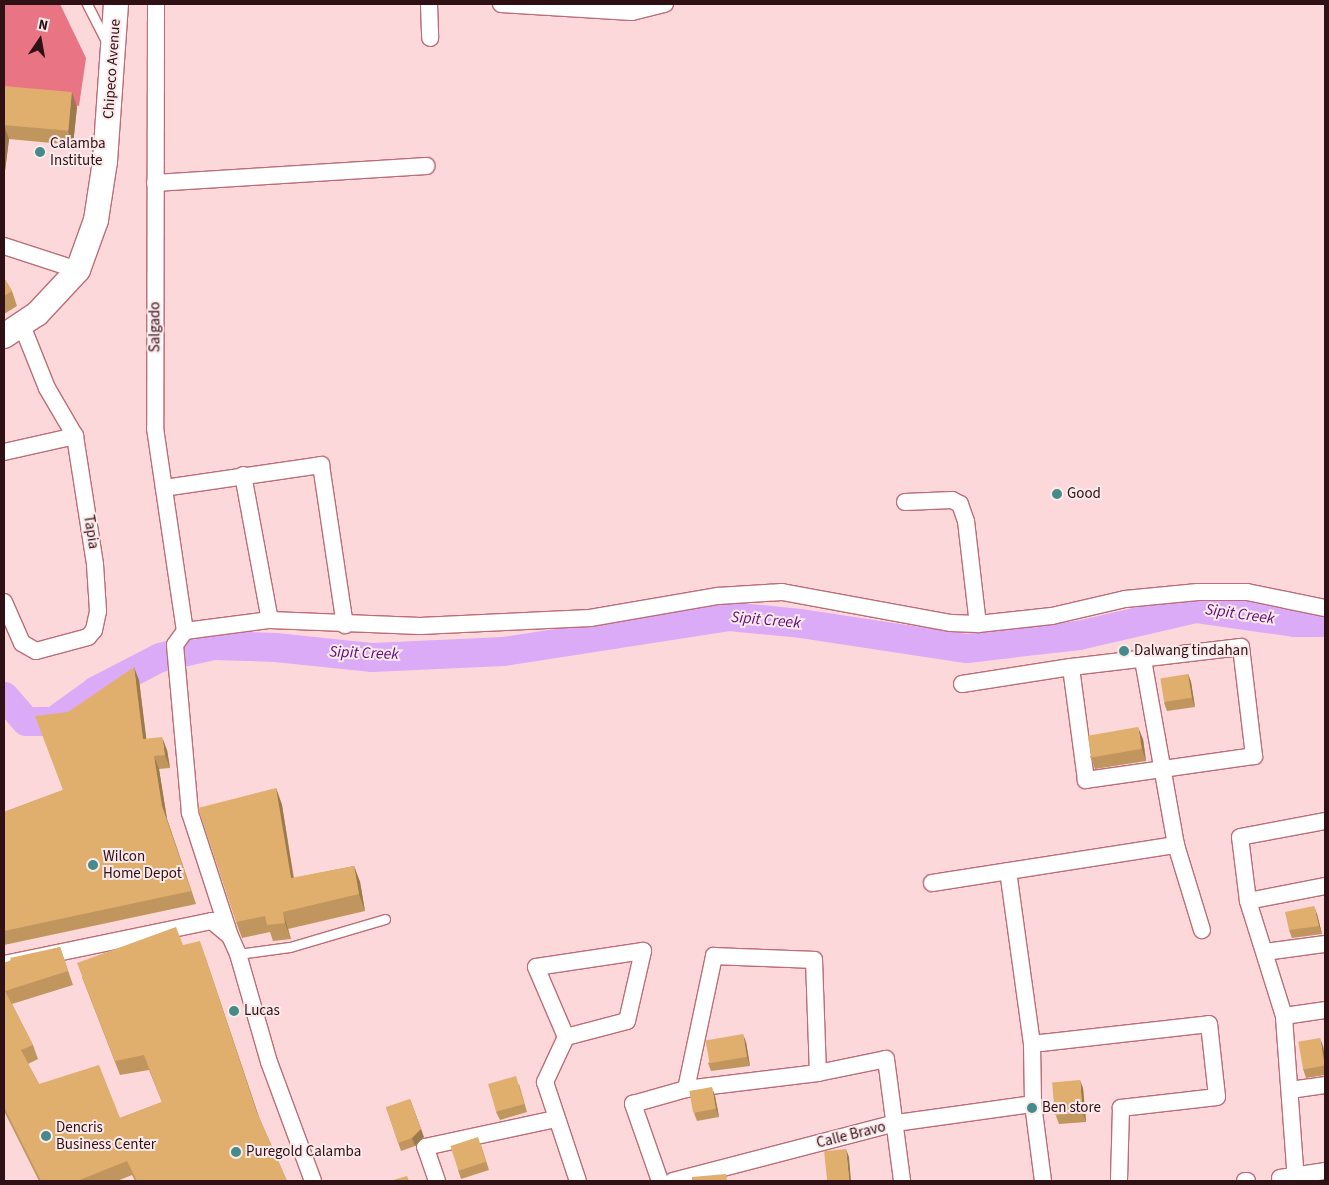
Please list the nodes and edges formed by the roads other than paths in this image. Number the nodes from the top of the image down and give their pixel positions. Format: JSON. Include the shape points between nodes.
{"nodes":[{"id":1,"x":87,"y":4,"type":"edge"},
{"id":2,"x":116,"y":4,"type":"edge"},
{"id":3,"x":156,"y":4,"type":"edge"},
{"id":4,"x":429,"y":4,"type":"edge"},
{"id":5,"x":501,"y":4,"type":"edge"},
{"id":6,"x":665,"y":4,"type":"edge"},
{"id":7,"x":631,"y":8,"type":"edge"},
{"id":8,"x":430,"y":38,"type":"dead end"},
{"id":9,"x":114,"y":57,"type":"junction"},
{"id":10,"x":426,"y":166,"type":"dead end"},
{"id":11,"x":155,"y":183,"type":"junction"},
{"id":12,"x":4,"y":246,"type":"edge"},
{"id":13,"x":78,"y":270,"type":"junction"},
{"id":14,"x":12,"y":329,"type":"edge"},
{"id":15,"x":75,"y":436,"type":"junction"},
{"id":16,"x":4,"y":452,"type":"edge"},
{"id":17,"x":243,"y":475,"type":"junction"},
{"id":18,"x":164,"y":488,"type":"junction"},
{"id":19,"x":905,"y":502,"type":"dead end"},
{"id":20,"x":4,"y":602,"type":"edge"},
{"id":21,"x":1325,"y":608,"type":"edge"},
{"id":22,"x":270,"y":620,"type":"junction"},
{"id":23,"x":978,"y":624,"type":"junction"},
{"id":24,"x":345,"y":625,"type":"junction"},
{"id":25,"x":185,"y":632,"type":"junction"},
{"id":26,"x":1143,"y":658,"type":"junction"},
{"id":27,"x":1070,"y":667,"type":"junction"},
{"id":28,"x":962,"y":684,"type":"dead end"},
{"id":29,"x":1163,"y":768,"type":"junction"},
{"id":30,"x":1325,"y":821,"type":"edge"},
{"id":31,"x":1176,"y":845,"type":"junction"},
{"id":32,"x":1008,"y":871,"type":"junction"},
{"id":33,"x":932,"y":883,"type":"dead end"},
{"id":34,"x":1325,"y":886,"type":"edge"},
{"id":35,"x":1248,"y":900,"type":"junction"},
{"id":36,"x":385,"y":919,"type":"dead end"},
{"id":37,"x":1202,"y":930,"type":"dead end"},
{"id":38,"x":230,"y":936,"type":"junction"},
{"id":39,"x":1325,"y":944,"type":"edge"},
{"id":40,"x":1265,"y":952,"type":"junction"},
{"id":41,"x":238,"y":954,"type":"junction"},
{"id":42,"x":4,"y":964,"type":"edge"},
{"id":43,"x":1325,"y":1010,"type":"edge"},
{"id":44,"x":1284,"y":1016,"type":"junction"},
{"id":45,"x":566,"y":1037,"type":"junction"},
{"id":46,"x":1032,"y":1044,"type":"junction"},
{"id":47,"x":818,"y":1073,"type":"junction"},
{"id":48,"x":1325,"y":1085,"type":"edge"},
{"id":49,"x":686,"y":1089,"type":"junction"},
{"id":50,"x":1290,"y":1090,"type":"junction"},
{"id":51,"x":1033,"y":1104,"type":"junction"},
{"id":52,"x":556,"y":1119,"type":"junction"},
{"id":53,"x":896,"y":1124,"type":"junction"},
{"id":54,"x":1325,"y":1171,"type":"edge"},
{"id":55,"x":1290,"y":1178,"type":"edge"},
{"id":56,"x":313,"y":1181,"type":"edge"},
{"id":57,"x":437,"y":1181,"type":"edge"},
{"id":58,"x":578,"y":1181,"type":"edge"},
{"id":59,"x":660,"y":1181,"type":"edge"},
{"id":60,"x":673,"y":1181,"type":"edge"},
{"id":61,"x":902,"y":1181,"type":"edge"},
{"id":62,"x":1043,"y":1181,"type":"edge"},
{"id":63,"x":1119,"y":1181,"type":"edge"}],
"edges":[{"from":1,"to":9,"type":"lane"},
{"from":2,"to":9,"type":"main road","name":"Chipeco Avenue"},
{"from":3,"to":11,"type":"street","name":"Salgado"},
{"from":4,"to":8,"type":"street"},
{"from":5,"to":7,"type":"street"},
{"from":6,"to":7,"type":"street"},
{"from":9,"to":13,"type":"main road","name":"Chipeco Avenue","via":[[96,220]]},
{"from":10,"to":11,"type":"street"},
{"from":11,"to":18,"type":"street","name":"Salgado","via":[[155,428]]},
{"from":12,"to":13,"type":"street"},
{"from":13,"to":14,"type":"main road","name":"Chipeco Avenue","via":[[56,296]]},
{"from":14,"to":15,"type":"street","name":"Tapia"},
{"from":15,"to":16,"type":"street"},
{"from":15,"to":20,"type":"street","name":"Tapia","via":[[96,564],[98,611],[94,630],[79,641],[36,651],[22,643]]},
{"from":17,"to":18,"type":"street"},
{"from":17,"to":22,"type":"street"},
{"from":17,"to":24,"type":"street","via":[[321,465]]},
{"from":18,"to":25,"type":"street","name":"Salgado"},
{"from":19,"to":23,"type":"street","via":[[952,500],[960,504],[966,520]]},
{"from":21,"to":23,"type":"street","via":[[1247,592],[1198,592],[1124,599],[1052,616]]},
{"from":22,"to":24,"type":"street"},
{"from":22,"to":25,"type":"street"},
{"from":23,"to":24,"type":"street","via":[[951,623],[782,592],[718,596],[590,618],[420,626]]},
{"from":25,"to":38,"type":"street","via":[[175,645],[190,813]]},
{"from":26,"to":27,"type":"street"},
{"from":26,"to":29,"type":"street"},
{"from":26,"to":29,"type":"street","via":[[1241,648],[1254,756]]},
{"from":27,"to":28,"type":"street"},
{"from":27,"to":29,"type":"street","via":[[1086,780]]},
{"from":29,"to":31,"type":"street"},
{"from":30,"to":35,"type":"street","via":[[1240,837]]},
{"from":31,"to":32,"type":"street"},
{"from":31,"to":37,"type":"street"},
{"from":32,"to":33,"type":"street"},
{"from":32,"to":46,"type":"street"},
{"from":34,"to":35,"type":"street"},
{"from":35,"to":40,"type":"street"},
{"from":36,"to":41,"type":"lane","via":[[290,947]]},
{"from":38,"to":41,"type":"street"},
{"from":38,"to":42,"type":"street","via":[[212,921]]},
{"from":39,"to":40,"type":"street"},
{"from":40,"to":44,"type":"street"},
{"from":41,"to":56,"type":"street","via":[[269,1062]]},
{"from":43,"to":44,"type":"street"},
{"from":44,"to":50,"type":"street"},
{"from":45,"to":45,"type":"street","via":[[627,1021],[643,951],[536,967]]},
{"from":45,"to":52,"type":"street","via":[[545,1082]]},
{"from":46,"to":51,"type":"street"},
{"from":46,"to":63,"type":"street","via":[[1209,1024],[1216,1097],[1121,1108]]},
{"from":47,"to":49,"type":"street"},
{"from":47,"to":49,"type":"street","via":[[814,960],[714,956]]},
{"from":47,"to":53,"type":"street","via":[[886,1059]]},
{"from":48,"to":50,"type":"street"},
{"from":49,"to":59,"type":"street","via":[[633,1104]]},
{"from":50,"to":55,"type":"street"},
{"from":51,"to":53,"type":"street","name":"Calle Bravo"},
{"from":51,"to":62,"type":"street"},
{"from":52,"to":57,"type":"street","via":[[425,1147]]},
{"from":52,"to":58,"type":"street"},
{"from":53,"to":60,"type":"street","name":"Calle Bravo"},
{"from":53,"to":61,"type":"street"},
{"from":54,"to":55,"type":"street"}]}
